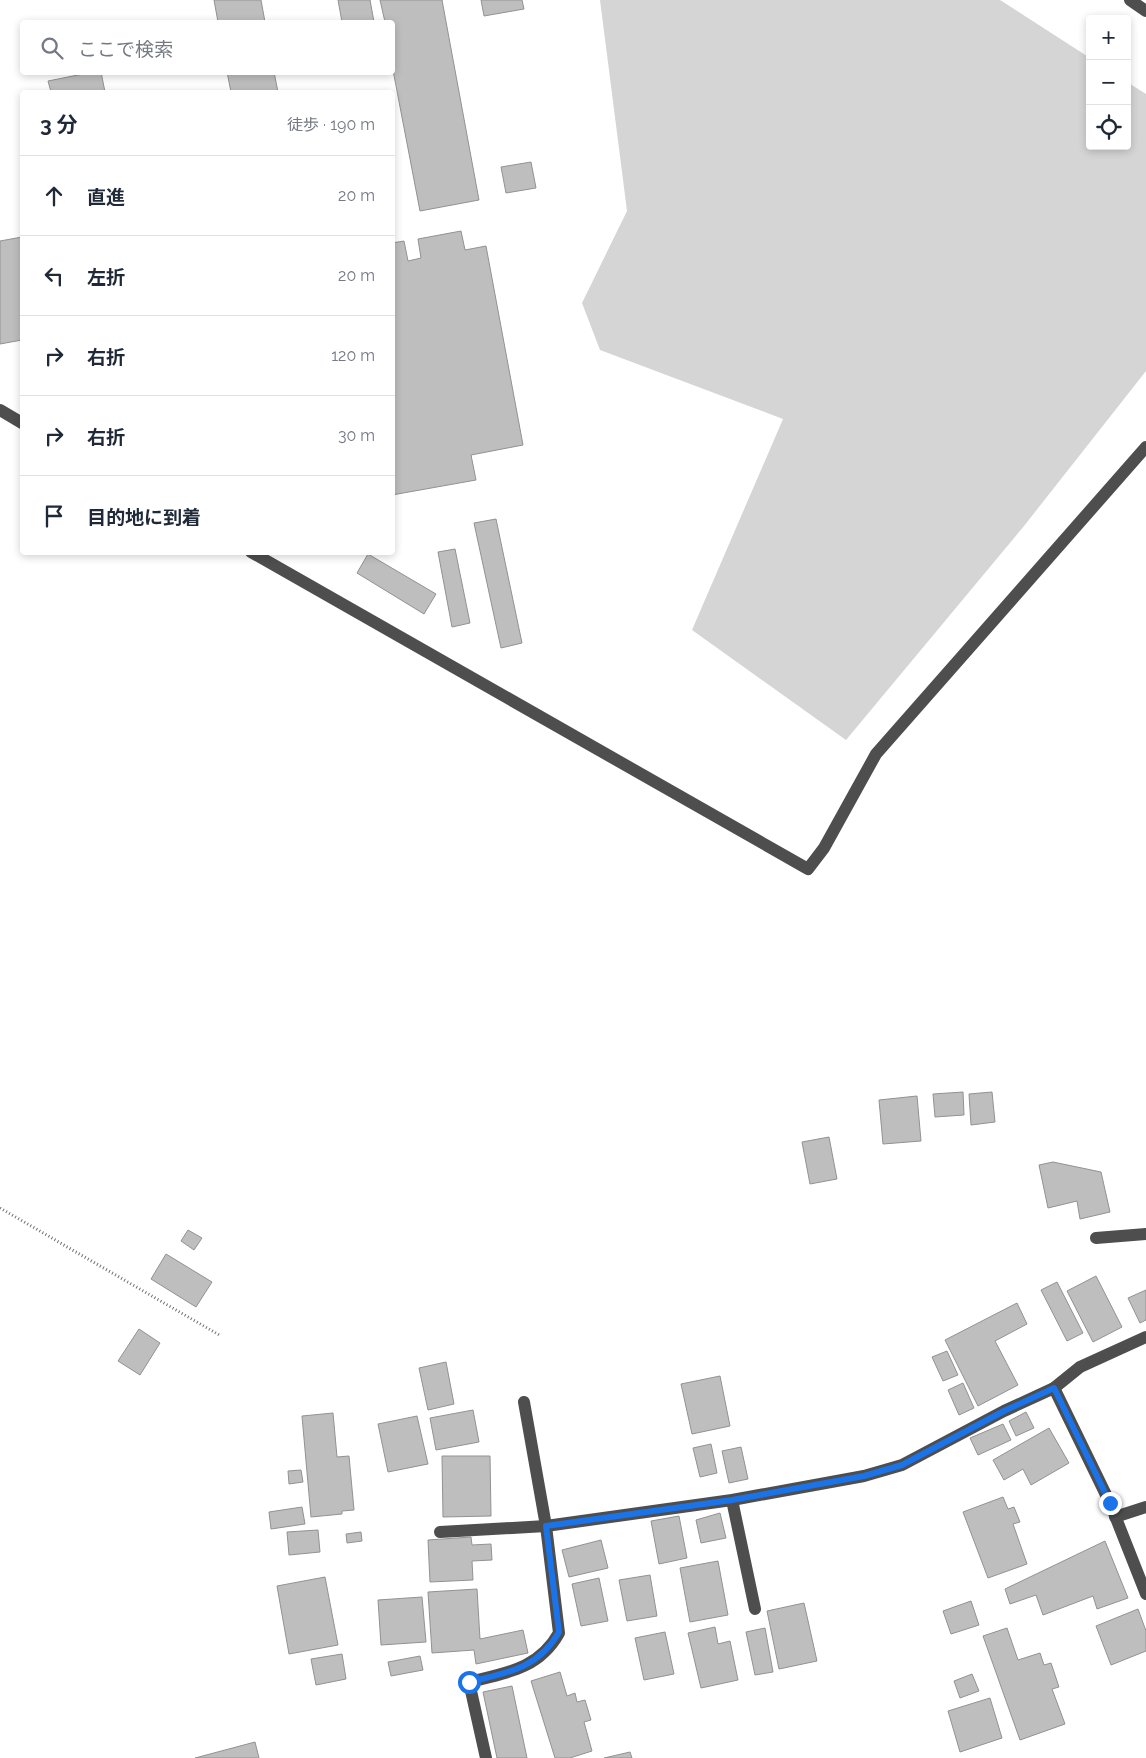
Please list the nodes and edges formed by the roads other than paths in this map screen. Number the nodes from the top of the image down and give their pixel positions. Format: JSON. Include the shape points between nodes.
{"nodes":[{"id":1,"x":1130,"y":0,"type":"edge"},
{"id":2,"x":1146,"y":11,"type":"edge"},
{"id":3,"x":0,"y":410,"type":"edge"},
{"id":4,"x":20,"y":422,"type":"edge"},
{"id":5,"x":1146,"y":447,"type":"edge"},
{"id":6,"x":256,"y":555,"type":"edge"},
{"id":7,"x":1146,"y":1234,"type":"edge"},
{"id":8,"x":1096,"y":1238,"type":"dead end"},
{"id":9,"x":1146,"y":1336,"type":"edge"},
{"id":10,"x":1054,"y":1388,"type":"junction"},
{"id":11,"x":524,"y":1402,"type":"dead end"},
{"id":12,"x":732,"y":1500,"type":"junction"},
{"id":13,"x":1146,"y":1507,"type":"edge"},
{"id":14,"x":1115,"y":1517,"type":"junction"},
{"id":15,"x":546,"y":1526,"type":"junction"},
{"id":16,"x":440,"y":1532,"type":"dead end"},
{"id":17,"x":1146,"y":1594,"type":"edge"},
{"id":18,"x":755,"y":1609,"type":"dead end"},
{"id":19,"x":486,"y":1758,"type":"edge"}],
"edges":[{"from":1,"to":2,"type":"street"},
{"from":3,"to":4,"type":"street"},
{"from":5,"to":6,"type":"street","via":[[876,754],[824,848],[808,868]]},
{"from":7,"to":8,"type":"street"},
{"from":9,"to":10,"type":"street","via":[[1080,1367]]},
{"from":10,"to":12,"type":"street","via":[[902,1465],[864,1476]]},
{"from":10,"to":14,"type":"street"},
{"from":11,"to":15,"type":"street"},
{"from":12,"to":15,"type":"street"},
{"from":12,"to":18,"type":"street"},
{"from":13,"to":14,"type":"street"},
{"from":14,"to":17,"type":"street"},
{"from":15,"to":16,"type":"street"},
{"from":15,"to":19,"type":"street","via":[[559,1632],[552,1645],[519,1670],[469,1682]]}]}
